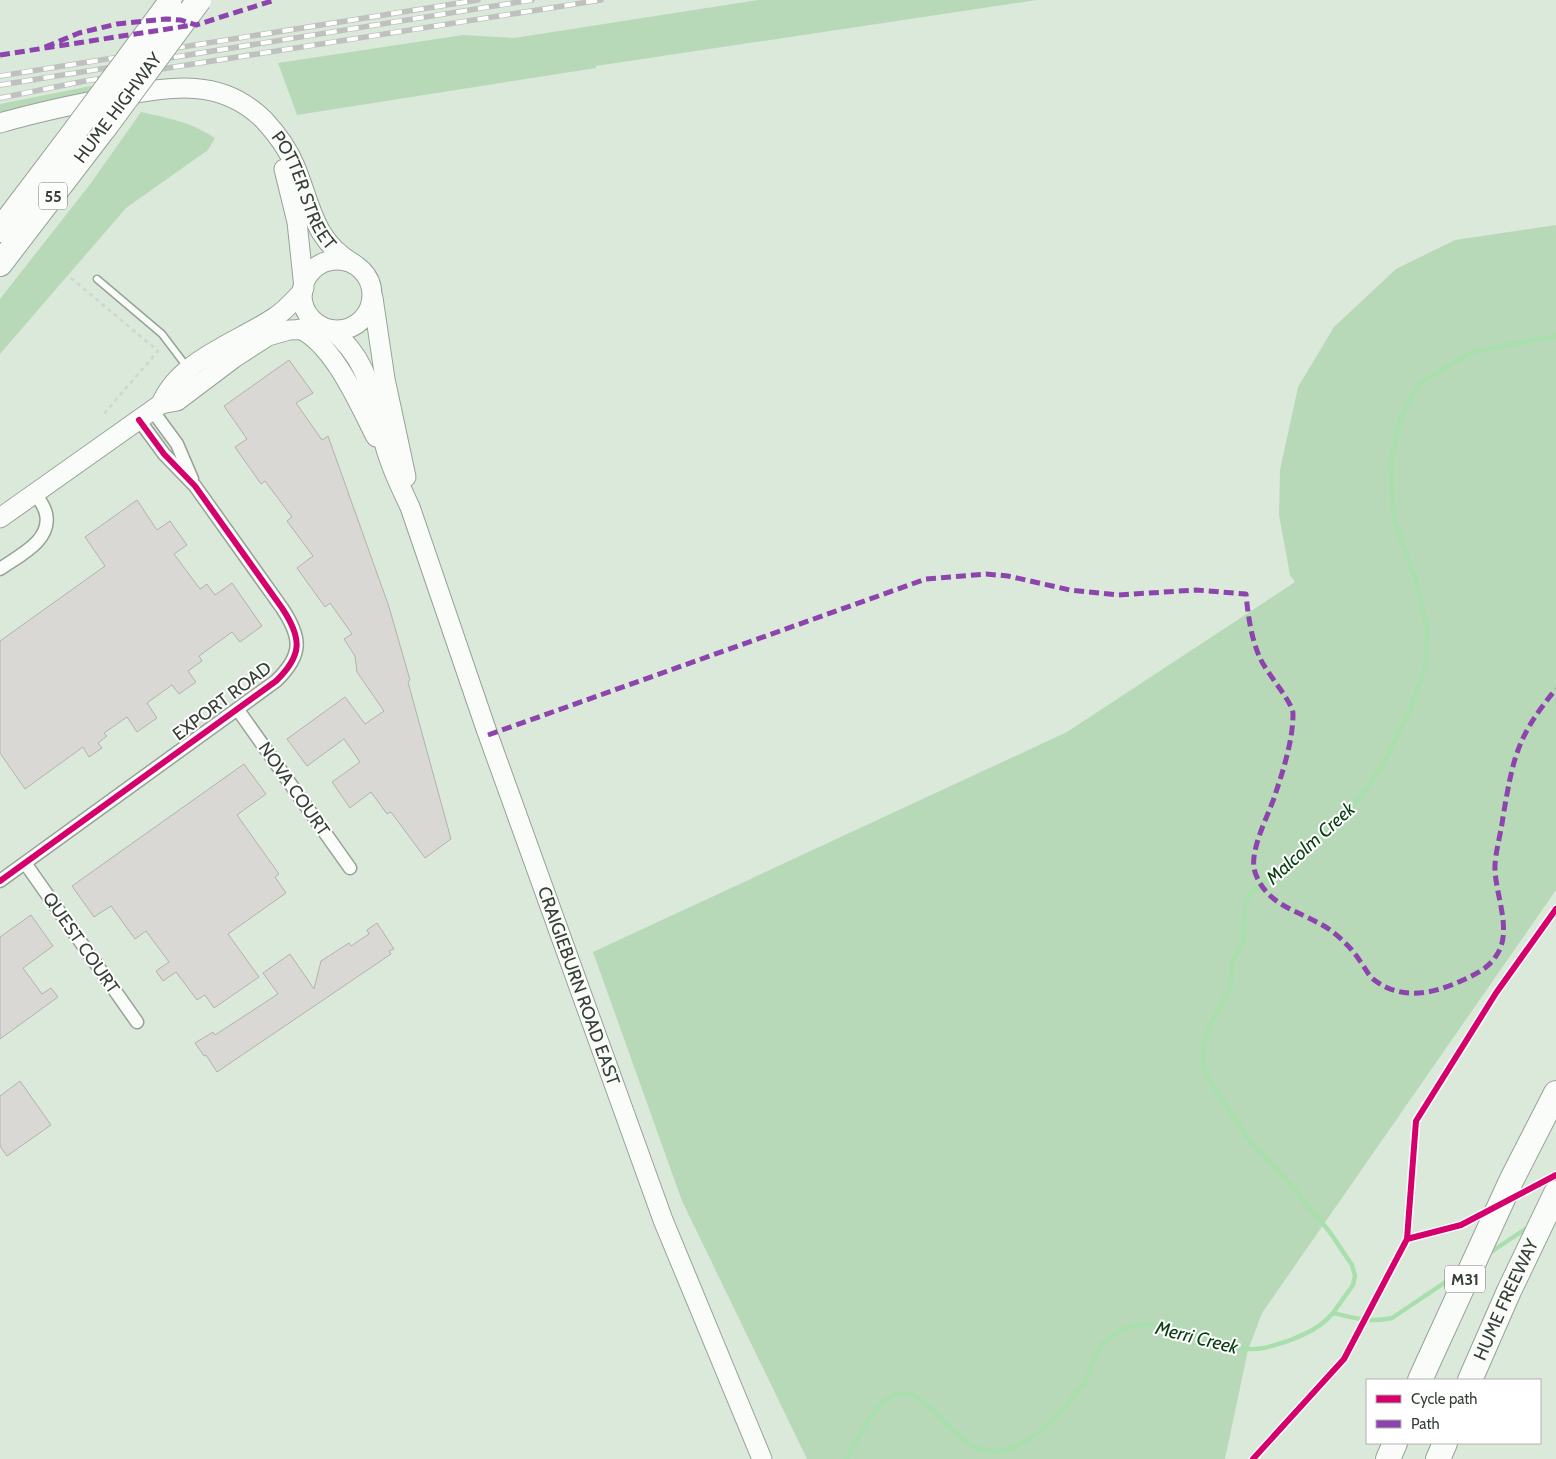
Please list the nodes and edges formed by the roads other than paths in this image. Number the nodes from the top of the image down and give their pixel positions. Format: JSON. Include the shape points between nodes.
{"nodes":[{"id":1,"x":199,"y":0,"type":"edge"},
{"id":2,"x":170,"y":2,"type":"edge"},
{"id":3,"x":257,"y":113,"type":"junction"},
{"id":4,"x":0,"y":123,"type":"edge"},
{"id":5,"x":0,"y":230,"type":"edge"},
{"id":6,"x":0,"y":264,"type":"edge"},
{"id":7,"x":354,"y":264,"type":"junction"},
{"id":8,"x":97,"y":279,"type":"dead end"},
{"id":9,"x":303,"y":290,"type":"junction"},
{"id":10,"x":373,"y":292,"type":"junction"},
{"id":11,"x":300,"y":329,"type":"junction"},
{"id":12,"x":330,"y":330,"type":"junction"},
{"id":13,"x":189,"y":370,"type":"junction"},
{"id":14,"x":150,"y":411,"type":"junction"},
{"id":15,"x":392,"y":468,"type":"junction"},
{"id":16,"x":35,"y":493,"type":"junction"},
{"id":17,"x":410,"y":507,"type":"junction"},
{"id":18,"x":0,"y":518,"type":"edge"},
{"id":19,"x":0,"y":568,"type":"edge"},
{"id":20,"x":238,"y":710,"type":"junction"},
{"id":21,"x":25,"y":863,"type":"junction"},
{"id":22,"x":350,"y":868,"type":"dead end"},
{"id":23,"x":0,"y":881,"type":"edge"},
{"id":24,"x":137,"y":1022,"type":"dead end"},
{"id":25,"x":1556,"y":1093,"type":"edge"},
{"id":26,"x":1556,"y":1193,"type":"edge"},
{"id":27,"x":1420,"y":1379,"type":"edge"},
{"id":28,"x":1470,"y":1379,"type":"edge"},
{"id":29,"x":1394,"y":1444,"type":"edge"},
{"id":30,"x":1445,"y":1444,"type":"edge"},
{"id":31,"x":762,"y":1459,"type":"edge"},
{"id":32,"x":1388,"y":1459,"type":"edge"},
{"id":33,"x":1438,"y":1459,"type":"edge"}],
"edges":[{"from":1,"to":6,"type":"highway","name":"HUME HIGHWAY","number":"55","bridge":true},
{"from":2,"to":5,"type":"highway","name":"HUME HIGHWAY","number":"55","bridge":true},
{"from":3,"to":4,"type":"main road","name":"POTTER STREET","via":[[233,97],[216,91],[168,88],[67,105]]},
{"from":3,"to":7,"type":"main road","name":"POTTER STREET","via":[[290,155],[326,242]]},
{"from":3,"to":9,"type":"main road","name":"POTTER STREET","via":[[276,147],[288,180],[297,222]]},
{"from":7,"to":9,"type":"main road","via":[[340,260],[321,264],[309,275]]},
{"from":7,"to":10,"type":"main road","via":[[365,273]]},
{"from":8,"to":13,"type":"lane","via":[[162,334]]},
{"from":9,"to":12,"type":"main road","via":[[304,305],[309,315]]},
{"from":9,"to":13,"type":"main road","via":[[275,317],[224,344]]},
{"from":10,"to":12,"type":"main road","via":[[369,309],[359,323]]},
{"from":10,"to":17,"type":"main road","name":"CRAIGIEBURN ROAD EAST","via":[[385,379]]},
{"from":11,"to":12,"type":"main road"},
{"from":11,"to":14,"type":"main road","via":[[265,338],[177,401]]},
{"from":11,"to":15,"type":"main road","via":[[319,343],[339,371]]},
{"from":12,"to":15,"type":"main road","name":"CRAIGIEBURN ROAD EAST","via":[[356,354],[367,374]]},
{"from":13,"to":14,"type":"main road","via":[[167,389]]},
{"from":14,"to":16,"type":"main road"},
{"from":14,"to":20,"type":"street","name":"EXPORT ROAD","via":[[164,454],[195,486],[282,608],[296,635],[297,650],[287,670]]},
{"from":15,"to":17,"type":"main road","name":"CRAIGIEBURN ROAD EAST"},
{"from":16,"to":18,"type":"main road"},
{"from":16,"to":19,"type":"street","via":[[46,513],[48,526],[34,544]]},
{"from":17,"to":31,"type":"main road","name":"CRAIGIEBURN ROAD EAST","via":[[553,920],[663,1220]]},
{"from":20,"to":21,"type":"street","name":"EXPORT ROAD"},
{"from":20,"to":22,"type":"street","name":"NOVA COURT"},
{"from":21,"to":23,"type":"street","name":"EXPORT ROAD"},
{"from":21,"to":24,"type":"street","name":"QUEST COURT"},
{"from":25,"to":27,"type":"highway","number":"M31","via":[[1512,1179]]},
{"from":26,"to":28,"type":"highway","name":"HUME FREEWAY","number":"M31"},
{"from":29,"to":32,"type":"highway"},
{"from":30,"to":33,"type":"highway"}]}
